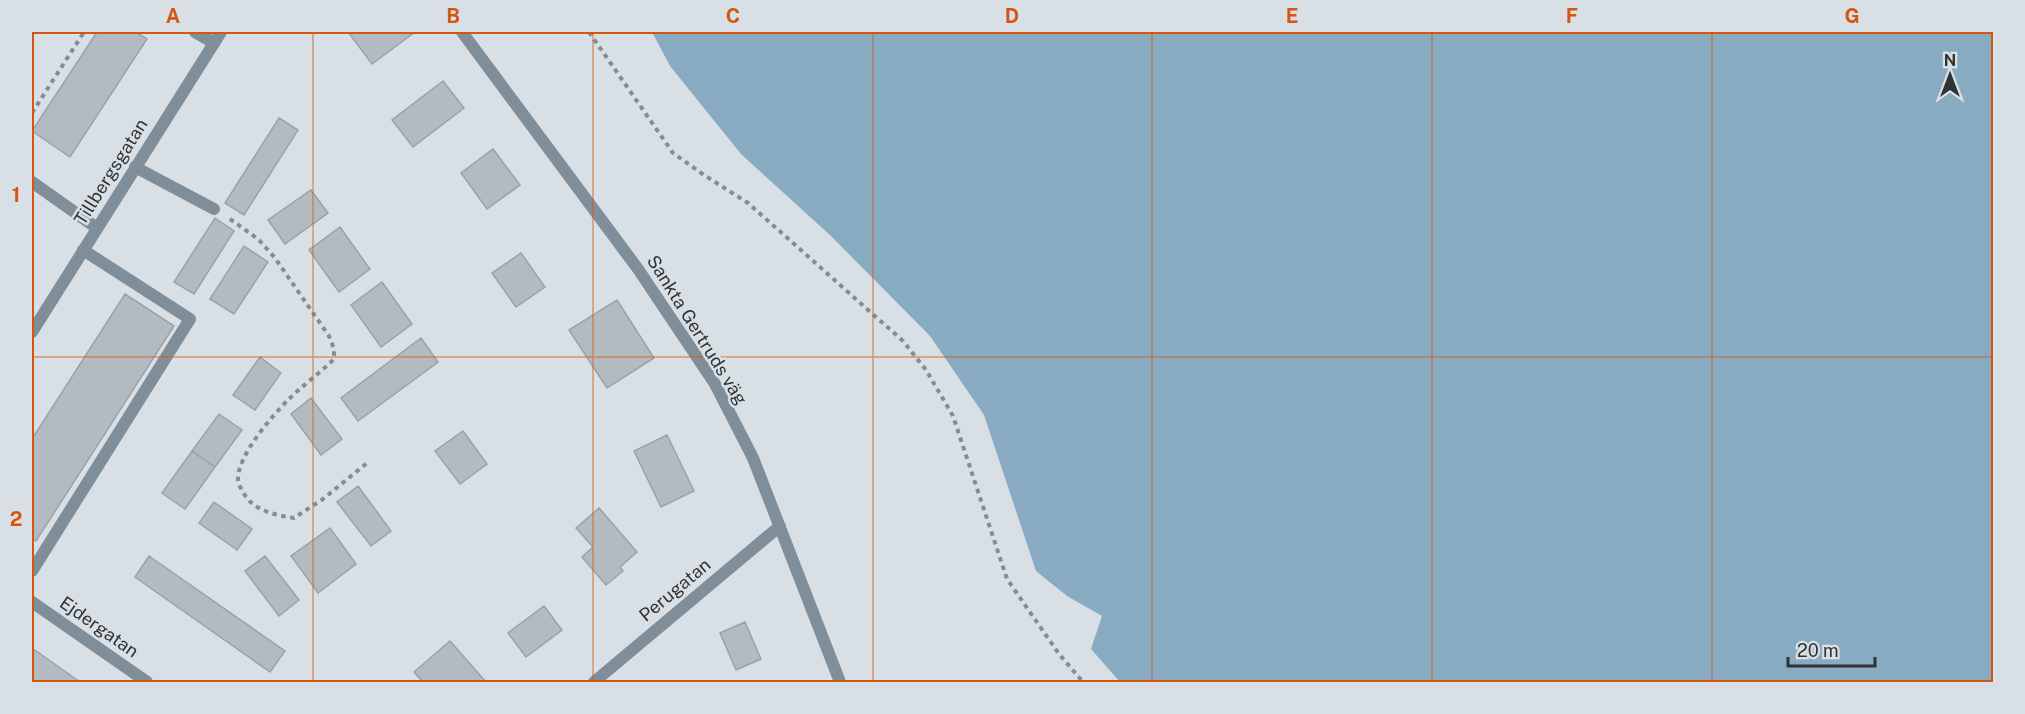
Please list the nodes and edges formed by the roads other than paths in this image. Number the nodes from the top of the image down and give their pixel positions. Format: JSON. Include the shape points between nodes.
{"nodes":[{"id":1,"x":195,"y":32,"type":"edge"},
{"id":2,"x":221,"y":32,"type":"edge"},
{"id":3,"x":462,"y":32,"type":"edge"},
{"id":4,"x":214,"y":43,"type":"junction"},
{"id":5,"x":135,"y":167,"type":"junction"},
{"id":6,"x":32,"y":182,"type":"edge"},
{"id":7,"x":214,"y":209,"type":"road end"},
{"id":8,"x":97,"y":228,"type":"junction"},
{"id":9,"x":83,"y":250,"type":"junction"},
{"id":10,"x":32,"y":332,"type":"edge"},
{"id":11,"x":780,"y":526,"type":"junction"},
{"id":12,"x":32,"y":571,"type":"edge"},
{"id":13,"x":32,"y":602,"type":"edge"},
{"id":14,"x":147,"y":682,"type":"edge"},
{"id":15,"x":594,"y":682,"type":"edge"},
{"id":16,"x":840,"y":682,"type":"edge"}],
"edges":[{"from":1,"to":4,"type":"street"},
{"from":2,"to":4,"type":"street","name":"Tillbergsgatan"},
{"from":3,"to":11,"type":"street","name":"Sankta Gertruds väg","via":[[638,269],[715,384],[753,458]]},
{"from":4,"to":5,"type":"street","name":"Tillbergsgatan"},
{"from":5,"to":7,"type":"street"},
{"from":5,"to":8,"type":"street","name":"Tillbergsgatan"},
{"from":6,"to":8,"type":"street"},
{"from":8,"to":9,"type":"street","name":"Tillbergsgatan"},
{"from":9,"to":10,"type":"street","name":"Tillbergsgatan"},
{"from":9,"to":12,"type":"street","via":[[190,319]]},
{"from":11,"to":15,"type":"street","name":"Perugatan"},
{"from":11,"to":16,"type":"street","name":"Sankta Gertruds väg"},
{"from":13,"to":14,"type":"street","name":"Ejdergatan"}]}
